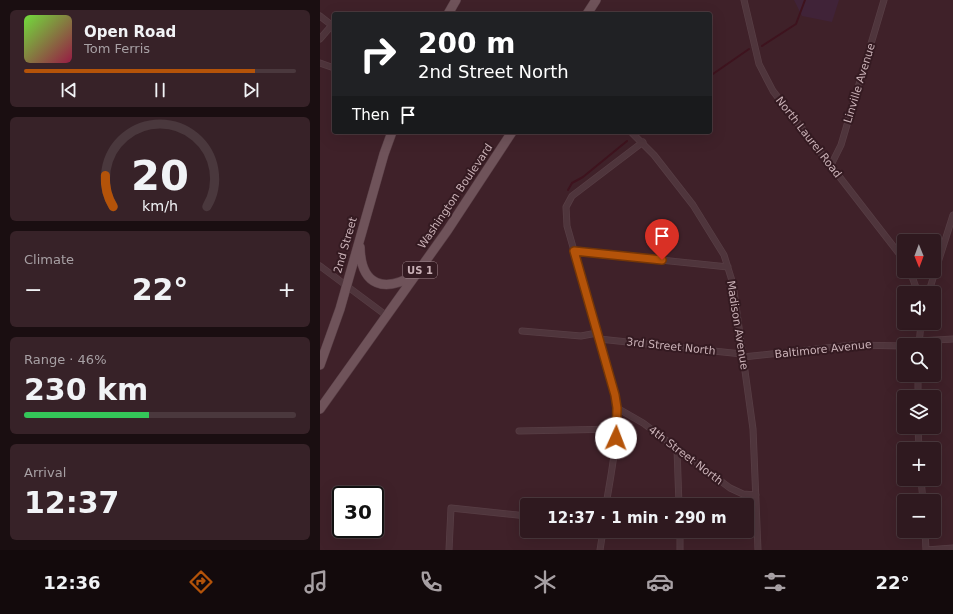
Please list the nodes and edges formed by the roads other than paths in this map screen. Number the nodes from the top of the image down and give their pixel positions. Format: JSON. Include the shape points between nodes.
{"nodes":[{"id":1,"x":456,"y":0,"type":"edge"},
{"id":2,"x":596,"y":0,"type":"edge"},
{"id":3,"x":744,"y":0,"type":"edge"},
{"id":4,"x":884,"y":0,"type":"edge"},
{"id":5,"x":449,"y":12,"type":"edge"},
{"id":6,"x":588,"y":12,"type":"edge"},
{"id":7,"x":320,"y":16,"type":"edge"},
{"id":8,"x":332,"y":25,"type":"edge"},
{"id":9,"x":332,"y":27,"type":"edge"},
{"id":10,"x":320,"y":39,"type":"edge"},
{"id":11,"x":320,"y":63,"type":"edge"},
{"id":12,"x":332,"y":67,"type":"edge"},
{"id":13,"x":391,"y":134,"type":"edge"},
{"id":14,"x":511,"y":134,"type":"edge"},
{"id":15,"x":633,"y":134,"type":"edge"},
{"id":16,"x":643,"y":142,"type":"junction"},
{"id":17,"x":831,"y":165,"type":"junction"},
{"id":18,"x":953,"y":215,"type":"edge"},
{"id":19,"x":360,"y":238,"type":"junction"},
{"id":20,"x":574,"y":251,"type":"junction"},
{"id":21,"x":897,"y":251,"type":"edge"},
{"id":22,"x":320,"y":266,"type":"edge"},
{"id":23,"x":728,"y":267,"type":"junction"},
{"id":24,"x":419,"y":272,"type":"junction"},
{"id":25,"x":346,"y":286,"type":"junction"},
{"id":26,"x":931,"y":286,"type":"edge"},
{"id":27,"x":387,"y":316,"type":"junction"},
{"id":28,"x":522,"y":331,"type":"dead end"},
{"id":29,"x":598,"y":336,"type":"junction"},
{"id":30,"x":953,"y":339,"type":"edge"},
{"id":31,"x":941,"y":340,"type":"edge"},
{"id":32,"x":897,"y":346,"type":"edge"},
{"id":33,"x":743,"y":356,"type":"junction"},
{"id":34,"x":320,"y":365,"type":"edge"},
{"id":35,"x":617,"y":408,"type":"junction"},
{"id":36,"x":320,"y":409,"type":"edge"},
{"id":37,"x":617,"y":429,"type":"junction"},
{"id":38,"x":519,"y":431,"type":"dead end"},
{"id":39,"x":677,"y":448,"type":"junction"},
{"id":40,"x":756,"y":495,"type":"junction"},
{"id":41,"x":607,"y":498,"type":"edge"},
{"id":42,"x":679,"y":498,"type":"edge"},
{"id":43,"x":520,"y":515,"type":"edge"},
{"id":44,"x":602,"y":538,"type":"edge"},
{"id":45,"x":680,"y":538,"type":"edge"},
{"id":46,"x":925,"y":538,"type":"edge"},
{"id":47,"x":953,"y":548,"type":"edge"},
{"id":48,"x":449,"y":550,"type":"edge"},
{"id":49,"x":600,"y":550,"type":"edge"},
{"id":50,"x":680,"y":550,"type":"edge"},
{"id":51,"x":758,"y":550,"type":"edge"},
{"id":52,"x":926,"y":550,"type":"edge"}],
"edges":[{"from":1,"to":5,"type":"main road"},
{"from":2,"to":6,"type":"main road"},
{"from":3,"to":17,"type":"street","name":"North Laurel Road","via":[[759,64],[766,78],[781,103]]},
{"from":4,"to":17,"type":"street","name":"Linville Avenue","via":[[841,145]]},
{"from":7,"to":8,"type":"street"},
{"from":9,"to":10,"type":"street"},
{"from":11,"to":12,"type":"street"},
{"from":13,"to":19,"type":"main road","name":"2nd Street"},
{"from":14,"to":24,"type":"main road","name":"Washington Boulevard","number":"US 1"},
{"from":15,"to":16,"type":"street","name":"Madison Avenue"},
{"from":16,"to":20,"type":"street","via":[[572,196],[566,207]]},
{"from":16,"to":23,"type":"street","name":"Madison Avenue","via":[[693,205],[724,255]]},
{"from":17,"to":21,"type":"street","name":"North Laurel Road"},
{"from":18,"to":26,"type":"street"},
{"from":19,"to":24,"type":"main road","via":[[362,266],[374,280],[394,284]]},
{"from":19,"to":25,"type":"main road","name":"2nd Street"},
{"from":20,"to":23,"type":"street"},
{"from":20,"to":29,"type":"street"},
{"from":22,"to":25,"type":"street"},
{"from":23,"to":33,"type":"street","name":"Madison Avenue","via":[[733,284]]},
{"from":24,"to":27,"type":"main road","name":"Washington Boulevard","number":"US 1"},
{"from":25,"to":27,"type":"street"},
{"from":25,"to":34,"type":"main road","name":"2nd Street"},
{"from":27,"to":36,"type":"main road","name":"Washington Boulevard","number":"US 1"},
{"from":28,"to":29,"type":"street","name":"3rd Street North"},
{"from":29,"to":33,"type":"street","name":"3rd Street North"},
{"from":29,"to":35,"type":"street"},
{"from":30,"to":31,"type":"street"},
{"from":32,"to":33,"type":"street","name":"Baltimore Avenue","via":[[853,344]]},
{"from":33,"to":40,"type":"street","name":"Madison Avenue","via":[[753,429]]},
{"from":35,"to":37,"type":"street"},
{"from":35,"to":39,"type":"street","name":"4th Street North","via":[[644,423]]},
{"from":37,"to":38,"type":"street"},
{"from":37,"to":41,"type":"street"},
{"from":39,"to":40,"type":"street","name":"4th Street North","via":[[736,492]]},
{"from":39,"to":42,"type":"street"},
{"from":40,"to":51,"type":"street","name":"Madison Avenue"},
{"from":43,"to":48,"type":"street","via":[[451,508]]},
{"from":44,"to":49,"type":"street"},
{"from":45,"to":50,"type":"street"},
{"from":46,"to":52,"type":"street"},
{"from":47,"to":52,"type":"street"}]}
